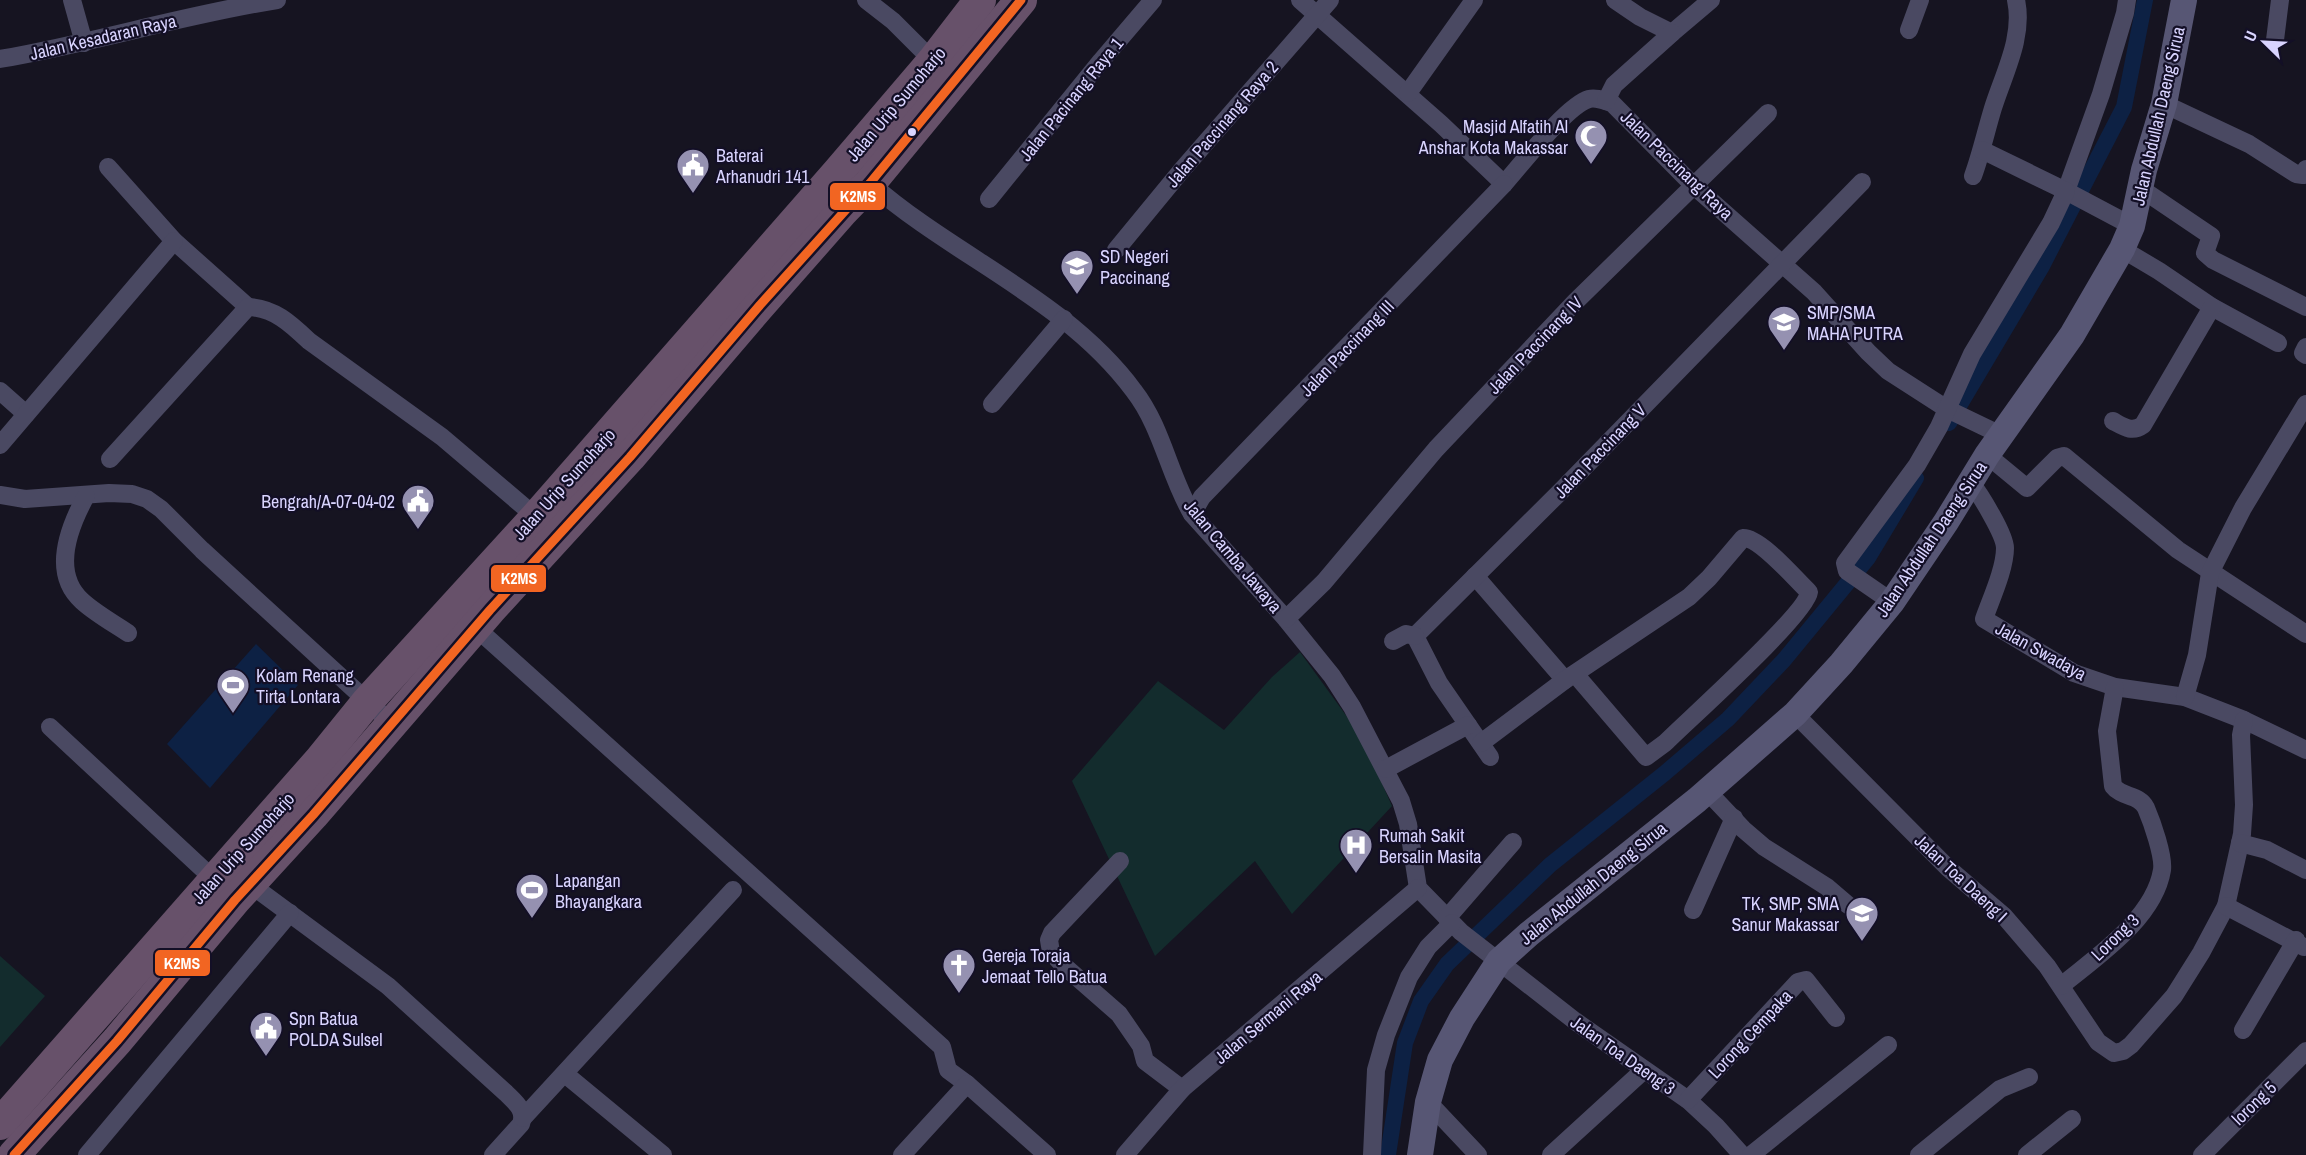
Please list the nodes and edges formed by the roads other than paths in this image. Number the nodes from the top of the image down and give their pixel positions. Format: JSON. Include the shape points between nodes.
{"nodes":[{"id":1,"x":72,"y":0,"type":"edge"},
{"id":2,"x":277,"y":0,"type":"edge"},
{"id":3,"x":867,"y":0,"type":"edge"},
{"id":4,"x":980,"y":0,"type":"edge"},
{"id":5,"x":1021,"y":0,"type":"edge"},
{"id":6,"x":1153,"y":0,"type":"edge"},
{"id":7,"x":1300,"y":0,"type":"edge"},
{"id":8,"x":1330,"y":0,"type":"edge"},
{"id":9,"x":1474,"y":0,"type":"edge"},
{"id":10,"x":1615,"y":0,"type":"edge"},
{"id":11,"x":1711,"y":0,"type":"edge"},
{"id":12,"x":1920,"y":0,"type":"edge"},
{"id":13,"x":2016,"y":0,"type":"edge"},
{"id":14,"x":2127,"y":0,"type":"edge"},
{"id":15,"x":2184,"y":0,"type":"edge"},
{"id":16,"x":2280,"y":0,"type":"edge"},
{"id":17,"x":194,"y":8,"type":"edge"},
{"id":18,"x":1317,"y":15,"type":"junction"},
{"id":19,"x":1909,"y":30,"type":"dead end"},
{"id":20,"x":1672,"y":33,"type":"junction"},
{"id":21,"x":2275,"y":40,"type":"dead end"},
{"id":22,"x":84,"y":43,"type":"junction"},
{"id":23,"x":0,"y":59,"type":"edge"},
{"id":24,"x":933,"y":61,"type":"junction"},
{"id":25,"x":1407,"y":93,"type":"junction"},
{"id":26,"x":1606,"y":101,"type":"junction"},
{"id":27,"x":2164,"y":104,"type":"junction"},
{"id":28,"x":1768,"y":113,"type":"dead end"},
{"id":29,"x":1982,"y":150,"type":"junction"},
{"id":30,"x":108,"y":167,"type":"dead end"},
{"id":31,"x":2306,"y":169,"type":"edge"},
{"id":32,"x":1973,"y":176,"type":"dead end"},
{"id":33,"x":1862,"y":182,"type":"dead end"},
{"id":34,"x":870,"y":183,"type":"junction"},
{"id":35,"x":1504,"y":184,"type":"junction"},
{"id":36,"x":1693,"y":185,"type":"junction"},
{"id":37,"x":2140,"y":188,"type":"junction"},
{"id":38,"x":2066,"y":191,"type":"junction"},
{"id":39,"x":989,"y":199,"type":"dead end"},
{"id":40,"x":2127,"y":238,"type":"junction"},
{"id":41,"x":174,"y":241,"type":"junction"},
{"id":42,"x":1116,"y":250,"type":"dead end"},
{"id":43,"x":1783,"y":263,"type":"junction"},
{"id":44,"x":749,"y":294,"type":"junction"},
{"id":45,"x":248,"y":307,"type":"junction"},
{"id":46,"x":2212,"y":307,"type":"junction"},
{"id":47,"x":2306,"y":307,"type":"edge"},
{"id":48,"x":1064,"y":319,"type":"junction"},
{"id":49,"x":2278,"y":343,"type":"dead end"},
{"id":50,"x":661,"y":375,"type":"junction"},
{"id":51,"x":0,"y":391,"type":"edge"},
{"id":52,"x":683,"y":396,"type":"junction"},
{"id":53,"x":992,"y":404,"type":"dead end"},
{"id":54,"x":2306,"y":404,"type":"edge"},
{"id":55,"x":1951,"y":411,"type":"junction"},
{"id":56,"x":26,"y":414,"type":"junction"},
{"id":57,"x":2113,"y":421,"type":"dead end"},
{"id":58,"x":1992,"y":440,"type":"junction"},
{"id":59,"x":0,"y":446,"type":"edge"},
{"id":60,"x":111,"y":459,"type":"dead end"},
{"id":61,"x":1971,"y":483,"type":"junction"},
{"id":62,"x":0,"y":495,"type":"edge"},
{"id":63,"x":86,"y":496,"type":"junction"},
{"id":64,"x":1192,"y":514,"type":"junction"},
{"id":65,"x":546,"y":526,"type":"junction"},
{"id":66,"x":2210,"y":573,"type":"junction"},
{"id":67,"x":1475,"y":576,"type":"junction"},
{"id":68,"x":1889,"y":600,"type":"junction"},
{"id":69,"x":1286,"y":619,"type":"junction"},
{"id":70,"x":475,"y":627,"type":"junction"},
{"id":71,"x":129,"y":633,"type":"dead end"},
{"id":72,"x":2306,"y":634,"type":"edge"},
{"id":73,"x":1415,"y":636,"type":"junction"},
{"id":74,"x":1393,"y":641,"type":"dead end"},
{"id":75,"x":1570,"y":677,"type":"junction"},
{"id":76,"x":2115,"y":687,"type":"junction"},
{"id":77,"x":2185,"y":697,"type":"junction"},
{"id":78,"x":367,"y":702,"type":"junction"},
{"id":79,"x":1795,"y":714,"type":"junction"},
{"id":80,"x":2244,"y":720,"type":"junction"},
{"id":81,"x":391,"y":723,"type":"junction"},
{"id":82,"x":1468,"y":725,"type":"junction"},
{"id":83,"x":50,"y":727,"type":"dead end"},
{"id":84,"x":2306,"y":750,"type":"edge"},
{"id":85,"x":1386,"y":769,"type":"junction"},
{"id":86,"x":1707,"y":791,"type":"junction"},
{"id":87,"x":1734,"y":818,"type":"junction"},
{"id":88,"x":1513,"y":842,"type":"dead end"},
{"id":89,"x":2240,"y":843,"type":"junction"},
{"id":90,"x":1120,"y":861,"type":"dead end"},
{"id":91,"x":2306,"y":870,"type":"edge"},
{"id":92,"x":233,"y":888,"type":"junction"},
{"id":93,"x":1418,"y":888,"type":"junction"},
{"id":94,"x":734,"y":890,"type":"dead end"},
{"id":95,"x":1848,"y":905,"type":"dead end"},
{"id":96,"x":2226,"y":906,"type":"junction"},
{"id":97,"x":1693,"y":910,"type":"dead end"},
{"id":98,"x":290,"y":913,"type":"junction"},
{"id":99,"x":1453,"y":924,"type":"junction"},
{"id":100,"x":2301,"y":944,"type":"edge"},
{"id":101,"x":1496,"y":958,"type":"junction"},
{"id":102,"x":2061,"y":986,"type":"junction"},
{"id":103,"x":1836,"y":1018,"type":"dead end"},
{"id":104,"x":2243,"y":1030,"type":"dead end"},
{"id":105,"x":1888,"y":1045,"type":"dead end"},
{"id":106,"x":2306,"y":1050,"type":"edge"},
{"id":107,"x":1644,"y":1070,"type":"junction"},
{"id":108,"x":565,"y":1074,"type":"junction"},
{"id":109,"x":2029,"y":1077,"type":"dead end"},
{"id":110,"x":967,"y":1084,"type":"junction"},
{"id":111,"x":1182,"y":1089,"type":"junction"},
{"id":112,"x":1688,"y":1100,"type":"junction"},
{"id":113,"x":1428,"y":1102,"type":"junction"},
{"id":114,"x":523,"y":1118,"type":"junction"},
{"id":115,"x":2072,"y":1119,"type":"dead end"},
{"id":116,"x":0,"y":1124,"type":"edge"},
{"id":117,"x":0,"y":1152,"type":"edge"},
{"id":118,"x":4,"y":1155,"type":"edge"},
{"id":119,"x":14,"y":1155,"type":"edge"},
{"id":120,"x":87,"y":1155,"type":"edge"},
{"id":121,"x":493,"y":1155,"type":"edge"},
{"id":122,"x":663,"y":1155,"type":"edge"},
{"id":123,"x":902,"y":1155,"type":"edge"},
{"id":124,"x":1047,"y":1155,"type":"edge"},
{"id":125,"x":1125,"y":1155,"type":"edge"},
{"id":126,"x":1372,"y":1155,"type":"edge"},
{"id":127,"x":1420,"y":1155,"type":"edge"},
{"id":128,"x":1478,"y":1155,"type":"edge"},
{"id":129,"x":1551,"y":1155,"type":"edge"},
{"id":130,"x":1742,"y":1155,"type":"edge"},
{"id":131,"x":1751,"y":1155,"type":"edge"},
{"id":132,"x":1919,"y":1155,"type":"edge"},
{"id":133,"x":2027,"y":1155,"type":"edge"},
{"id":134,"x":2202,"y":1155,"type":"edge"}],
"edges":[{"from":1,"to":22,"type":"street"},
{"from":2,"to":17,"type":"street","name":"Jalan Kesadaran Raya"},
{"from":3,"to":24,"type":"street"},
{"from":4,"to":24,"type":"highway","name":"Jalan Urip Sumoharjo"},
{"from":5,"to":34,"type":"highway","name":"Jalan Urip Sumoharjo"},
{"from":6,"to":39,"type":"street","name":"Jalan Pacinang Raya 1"},
{"from":7,"to":18,"type":"street"},
{"from":8,"to":18,"type":"street","name":"Jalan Paccinang Raya 2"},
{"from":9,"to":25,"type":"street"},
{"from":10,"to":20,"type":"street","via":[[1640,18]]},
{"from":11,"to":20,"type":"street"},
{"from":12,"to":19,"type":"street"},
{"from":13,"to":29,"type":"street","via":[[2020,16],[2016,43]]},
{"from":14,"to":38,"type":"street","via":[[2102,94]]},
{"from":15,"to":27,"type":"main road","name":"Jalan Abdullah Daeng Sirua"},
{"from":16,"to":21,"type":"street"},
{"from":17,"to":22,"type":"street","name":"Jalan Kesadaran Raya"},
{"from":18,"to":25,"type":"street"},
{"from":18,"to":42,"type":"street","name":"Jalan Paccinang Raya 2"},
{"from":20,"to":26,"type":"street","via":[[1614,85]]},
{"from":22,"to":23,"type":"street","name":"Jalan Kesadaran Raya"},
{"from":24,"to":44,"type":"highway","name":"Jalan Urip Sumoharjo"},
{"from":25,"to":35,"type":"street"},
{"from":26,"to":35,"type":"street","name":"Jalan Paccinang Raya","via":[[1590,99],[1578,106]]},
{"from":26,"to":36,"type":"street","name":"Jalan Paccinang Raya","via":[[1617,106]]},
{"from":27,"to":31,"type":"street","via":[[2249,144],[2296,174],[2303,175]]},
{"from":27,"to":37,"type":"main road","name":"Jalan Abdullah Daeng Sirua"},
{"from":28,"to":36,"type":"street","name":"Jalan Paccinang IV"},
{"from":29,"to":32,"type":"street"},
{"from":29,"to":38,"type":"street"},
{"from":30,"to":41,"type":"street"},
{"from":33,"to":43,"type":"street","name":"Jalan Paccinang V"},
{"from":34,"to":44,"type":"highway","name":"Jalan Urip Sumoharjo"},
{"from":34,"to":48,"type":"street","name":"Jalan Camba Jawaya","via":[[907,214]]},
{"from":35,"to":64,"type":"street","name":"Jalan Paccinang III","via":[[1203,497]]},
{"from":36,"to":43,"type":"street","name":"Jalan Paccinang Raya"},
{"from":36,"to":69,"type":"street","name":"Jalan Paccinang IV","via":[[1436,449],[1324,582]]},
{"from":37,"to":40,"type":"main road","name":"Jalan Abdullah Daeng Sirua"},
{"from":37,"to":47,"type":"street","via":[[2211,236],[2205,253],[2213,260]]},
{"from":38,"to":40,"type":"street","via":[[2108,213]]},
{"from":38,"to":55,"type":"street","via":[[1972,354]]},
{"from":40,"to":46,"type":"street","via":[[2159,271]]},
{"from":40,"to":58,"type":"main road","name":"Jalan Abdullah Daeng Sirua","via":[[2072,335]]},
{"from":41,"to":45,"type":"street"},
{"from":41,"to":56,"type":"street"},
{"from":43,"to":55,"type":"street","name":"Jalan Paccinang Raya","via":[[1888,371]]},
{"from":43,"to":67,"type":"street","name":"Jalan Paccinang V"},
{"from":44,"to":50,"type":"highway","name":"Jalan Urip Sumoharjo"},
{"from":44,"to":52,"type":"highway","name":"Jalan Urip Sumoharjo"},
{"from":45,"to":60,"type":"street"},
{"from":45,"to":65,"type":"street","via":[[265,308],[294,327],[442,437]]},
{"from":46,"to":49,"type":"street"},
{"from":46,"to":57,"type":"street","via":[[2143,425],[2130,429]]},
{"from":48,"to":53,"type":"street"},
{"from":48,"to":64,"type":"street","name":"Jalan Camba Jawaya","via":[[1136,393]]},
{"from":50,"to":52,"type":"highway"},
{"from":50,"to":65,"type":"highway","name":"Jalan Urip Sumoharjo"},
{"from":51,"to":56,"type":"street"},
{"from":52,"to":65,"type":"highway","name":"Jalan Urip Sumoharjo"},
{"from":54,"to":66,"type":"street","via":[[2243,508]]},
{"from":55,"to":58,"type":"street","name":"Jalan Paccinang Raya"},
{"from":55,"to":68,"type":"street","via":[[1917,465],[1845,563],[1847,571]]},
{"from":56,"to":59,"type":"street"},
{"from":58,"to":61,"type":"main road","name":"Jalan Abdullah Daeng Sirua"},
{"from":58,"to":66,"type":"street","name":"Jalan Paccinang Raya","via":[[2027,488],[2057,458],[2064,456]]},
{"from":61,"to":68,"type":"main road","name":"Jalan Abdullah Daeng Sirua"},
{"from":61,"to":76,"type":"street","name":"Jalan Swadaya","via":[[1983,498],[2006,546],[1984,619],[2074,673]]},
{"from":62,"to":63,"type":"street","via":[[25,500]]},
{"from":63,"to":71,"type":"street","via":[[67,543],[71,588],[81,600]]},
{"from":63,"to":78,"type":"street","via":[[132,494],[161,509]]},
{"from":64,"to":69,"type":"street","name":"Jalan Camba Jawaya"},
{"from":65,"to":70,"type":"highway","name":"Jalan Urip Sumoharjo"},
{"from":65,"to":78,"type":"highway","name":"Jalan Urip Sumoharjo"},
{"from":66,"to":72,"type":"street"},
{"from":66,"to":77,"type":"street","via":[[2198,655]]},
{"from":67,"to":73,"type":"street","name":"Jalan Paccinang V"},
{"from":67,"to":75,"type":"street"},
{"from":68,"to":79,"type":"main road","name":"Jalan Abdullah Daeng Sirua","via":[[1841,664]]},
{"from":69,"to":85,"type":"street","name":"Jalan Camba Jawaya","via":[[1347,699]]},
{"from":70,"to":81,"type":"highway","name":"Jalan Urip Sumoharjo"},
{"from":70,"to":110,"type":"street","via":[[942,1047],[948,1070]]},
{"from":73,"to":74,"type":"street","via":[[1406,634]]},
{"from":73,"to":82,"type":"street","via":[[1439,683]]},
{"from":75,"to":75,"type":"street","via":[[1646,757],[1776,637],[1802,609],[1809,592],[1761,547],[1743,538],[1689,597]]},
{"from":75,"to":82,"type":"street","via":[[1486,750]]},
{"from":76,"to":77,"type":"street","name":"Jalan Swadaya"},
{"from":76,"to":102,"type":"street","name":"Lorong 3","via":[[2107,720],[2113,786],[2118,792],[2140,800],[2145,808],[2162,868],[2153,896],[2135,922]]},
{"from":77,"to":80,"type":"street","name":"Jalan Swadaya"},
{"from":78,"to":81,"type":"street"},
{"from":78,"to":92,"type":"highway","name":"Jalan Urip Sumoharjo","via":[[320,760]]},
{"from":79,"to":86,"type":"main road","name":"Jalan Abdullah Daeng Sirua"},
{"from":79,"to":102,"type":"street","name":"Jalan Toa Daeng I","via":[[1948,868],[2004,916]]},
{"from":80,"to":84,"type":"street","name":"Jalan Swadaya"},
{"from":80,"to":89,"type":"street"},
{"from":81,"to":92,"type":"highway","name":"Jalan Urip Sumoharjo","via":[[313,815]]},
{"from":82,"to":85,"type":"street"},
{"from":83,"to":92,"type":"street"},
{"from":85,"to":93,"type":"street","name":"Jalan Camba Jawaya","via":[[1408,824]]},
{"from":86,"to":87,"type":"street"},
{"from":86,"to":101,"type":"main road","name":"Jalan Abdullah Daeng Sirua"},
{"from":87,"to":95,"type":"street","via":[[1764,848],[1827,887]]},
{"from":87,"to":97,"type":"street"},
{"from":88,"to":99,"type":"street"},
{"from":89,"to":91,"type":"street","via":[[2267,850]]},
{"from":89,"to":96,"type":"street"},
{"from":90,"to":111,"type":"street","via":[[1052,933],[1049,945],[1063,965],[1119,1014],[1141,1046],[1145,1061]]},
{"from":92,"to":98,"type":"street"},
{"from":92,"to":116,"type":"highway","name":"Jalan Urip Sumoharjo"},
{"from":92,"to":119,"type":"highway","name":"Jalan Urip Sumoharjo","via":[[117,1041]]},
{"from":93,"to":99,"type":"street"},
{"from":93,"to":111,"type":"street","name":"Jalan Sermani Raya"},
{"from":94,"to":108,"type":"street"},
{"from":96,"to":100,"type":"street"},
{"from":96,"to":102,"type":"street","name":"Jalan Toa Daeng I","via":[[2174,996],[2123,1051],[2114,1053],[2098,1041]]},
{"from":98,"to":114,"type":"street","via":[[388,986],[506,1093],[520,1108]]},
{"from":98,"to":120,"type":"street"},
{"from":99,"to":101,"type":"street"},
{"from":99,"to":126,"type":"street","via":[[1428,947],[1409,977],[1386,1035],[1376,1070]]},
{"from":100,"to":104,"type":"street"},
{"from":101,"to":107,"type":"street","name":"Jalan Toa Daeng 3","via":[[1575,1022]]},
{"from":101,"to":113,"type":"main road","name":"Jalan Abdullah Daeng Sirua","via":[[1440,1060]]},
{"from":103,"to":112,"type":"street","name":"Lorong Cempaka","via":[[1806,980],[1798,982]]},
{"from":105,"to":131,"type":"street"},
{"from":106,"to":134,"type":"street","name":"lorong 5"},
{"from":107,"to":112,"type":"street","name":"Jalan Toa Daeng 3"},
{"from":107,"to":129,"type":"street"},
{"from":108,"to":114,"type":"street"},
{"from":108,"to":122,"type":"street"},
{"from":109,"to":132,"type":"street","via":[[2000,1089]]},
{"from":110,"to":123,"type":"street"},
{"from":110,"to":124,"type":"street"},
{"from":111,"to":125,"type":"street","name":"Jalan Sermani Raya"},
{"from":112,"to":130,"type":"street","name":"Jalan Toa Daeng 3"},
{"from":113,"to":127,"type":"main road","name":"Jalan Abdullah Daeng Sirua"},
{"from":113,"to":128,"type":"street"},
{"from":114,"to":121,"type":"street"},
{"from":115,"to":133,"type":"street"},
{"from":117,"to":118,"type":"highway"}]}
